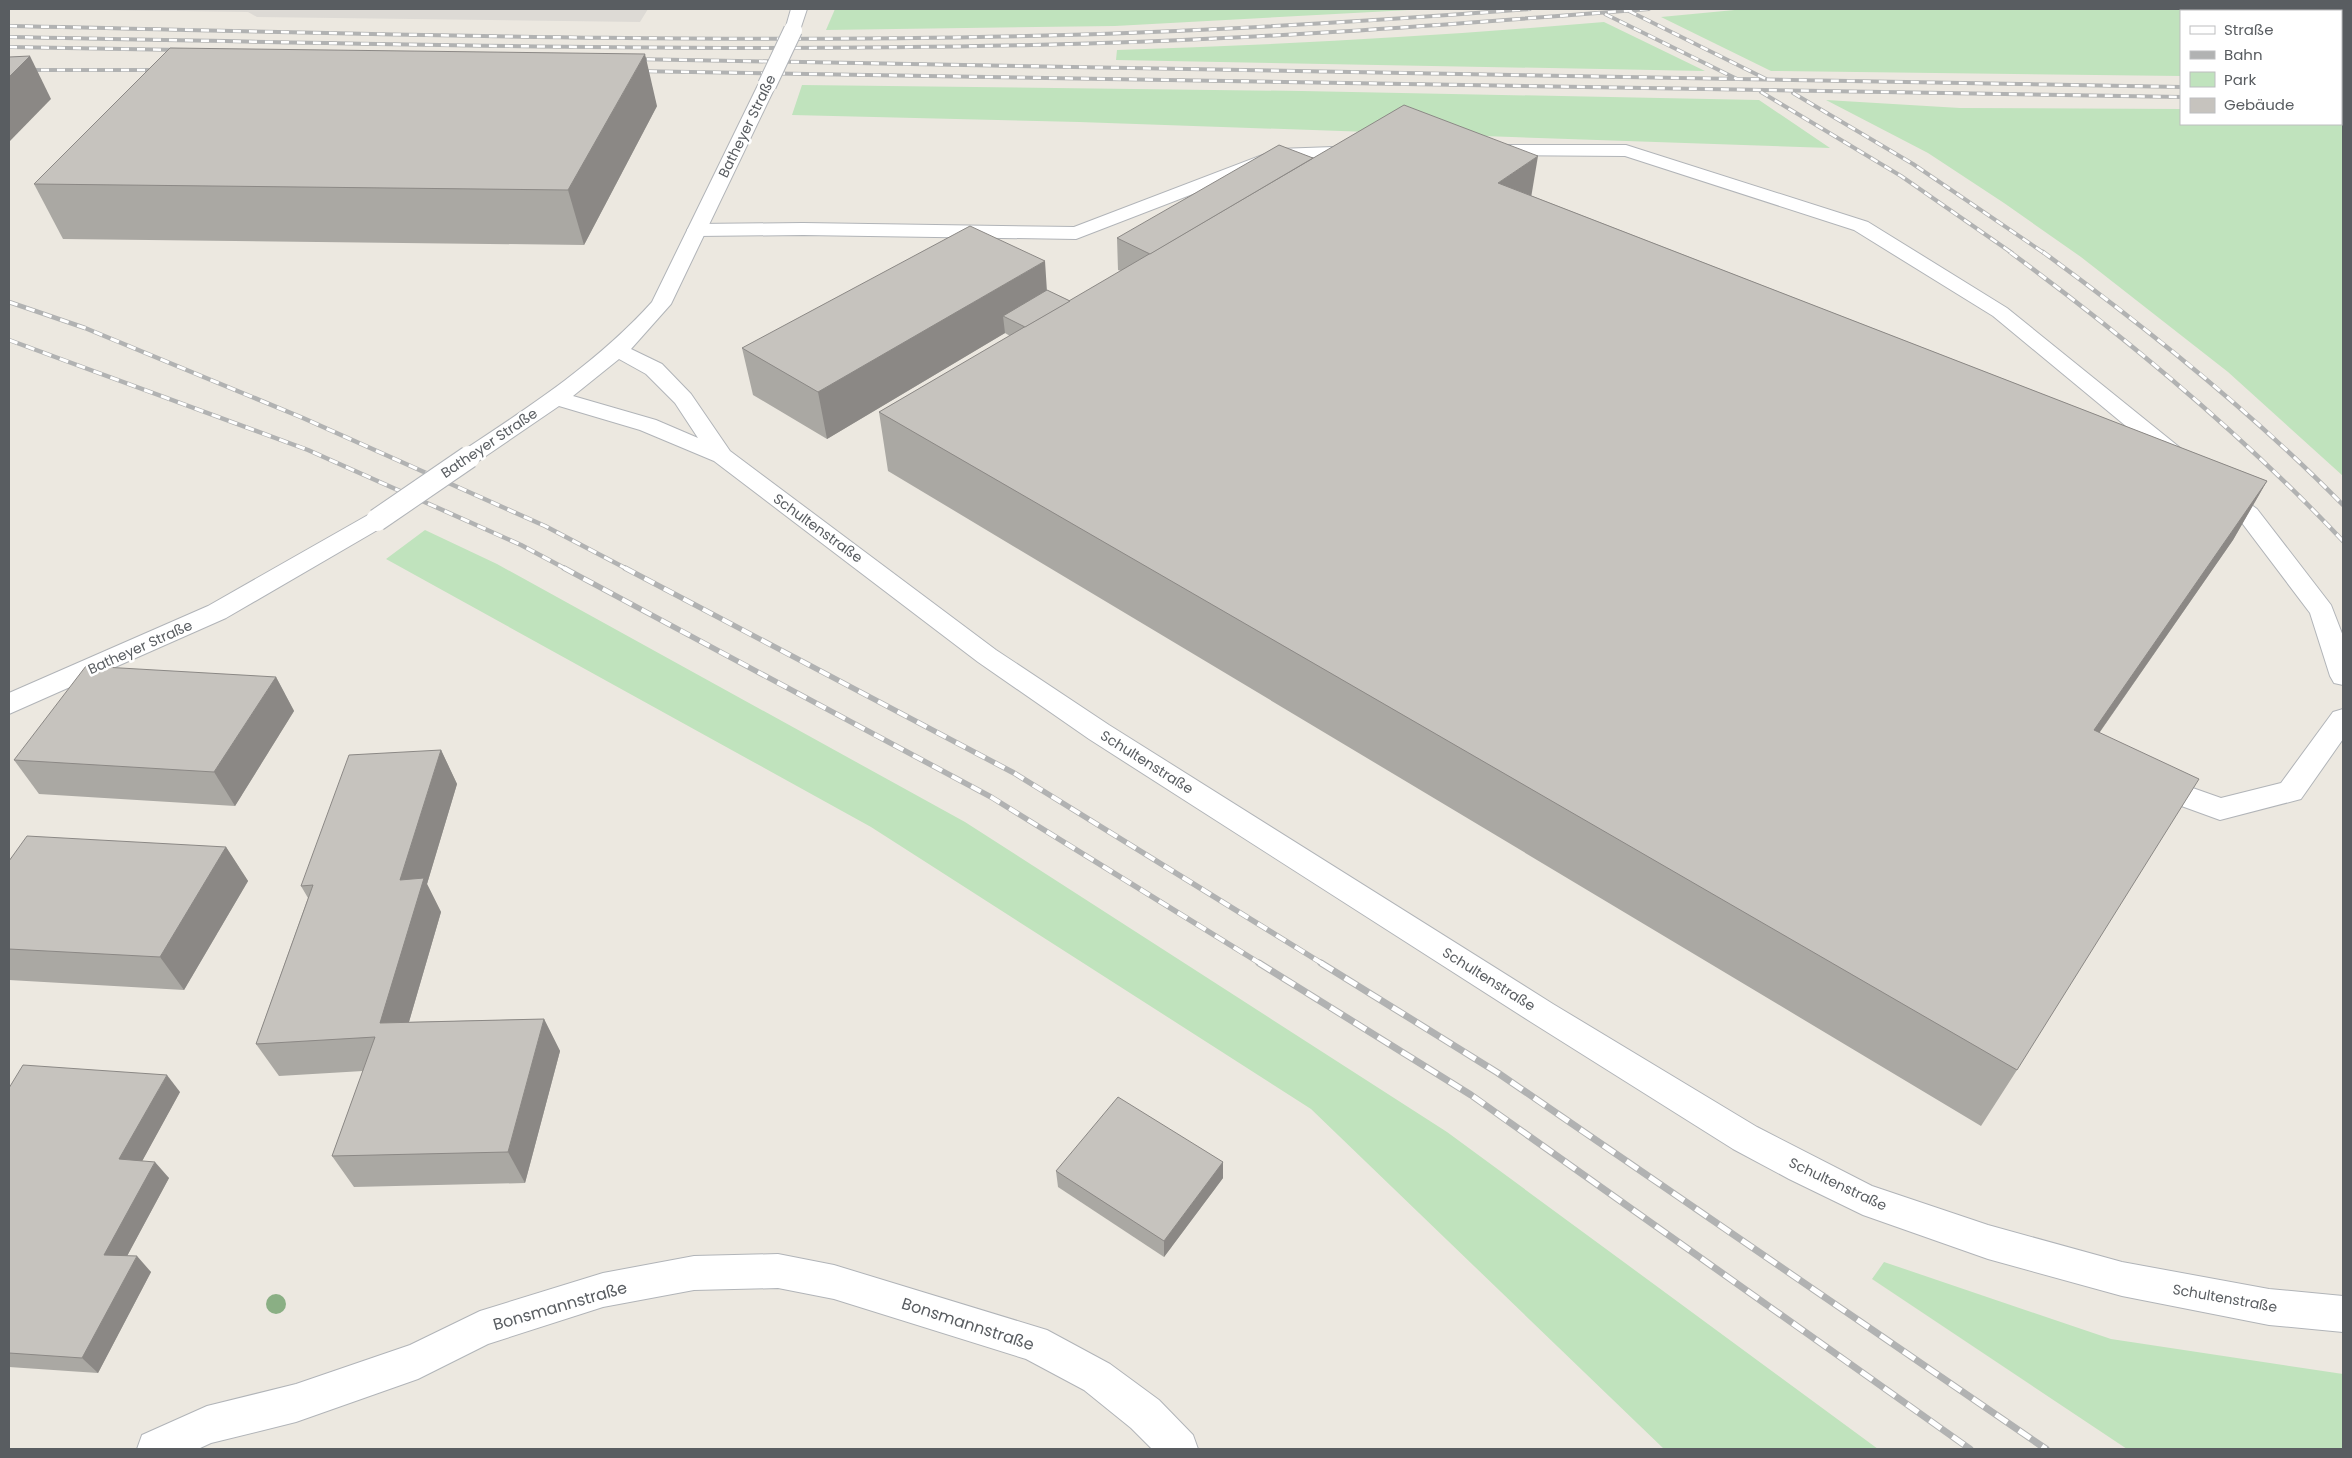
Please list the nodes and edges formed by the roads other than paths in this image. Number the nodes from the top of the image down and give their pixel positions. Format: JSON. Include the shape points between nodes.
{"nodes":[{"id":1,"x":799,"y":9,"type":"edge"},
{"id":2,"x":1470,"y":151,"type":"edge"},
{"id":3,"x":1382,"y":152,"type":"edge"},
{"id":4,"x":697,"y":230,"type":"junction"},
{"id":5,"x":617,"y":350,"type":"junction"},
{"id":6,"x":555,"y":398,"type":"junction"},
{"id":7,"x":722,"y":456,"type":"junction"},
{"id":8,"x":2343,"y":676,"type":"edge"},
{"id":9,"x":9,"y":704,"type":"edge"},
{"id":10,"x":2343,"y":718,"type":"edge"},
{"id":11,"x":2143,"y":782,"type":"edge"},
{"id":12,"x":2343,"y":1314,"type":"edge"},
{"id":13,"x":156,"y":1449,"type":"edge"},
{"id":14,"x":1179,"y":1449,"type":"edge"}],
"edges":[{"from":1,"to":4,"type":"street","name":"Batheyer Straße","bridge":true,"via":[[793,30]]},
{"from":2,"to":8,"type":"street","via":[[1626,150],[1861,226],[2000,312],[2248,514],[2322,610]]},
{"from":3,"to":4,"type":"street","via":[[1284,153],[1076,233]]},
{"from":4,"to":5,"type":"street","name":"Batheyer Straße","via":[[661,304]]},
{"from":5,"to":6,"type":"street","name":"Batheyer Straße"},
{"from":5,"to":7,"type":"street","name":"Schultenstraße","via":[[654,369],[683,399]]},
{"from":6,"to":7,"type":"street","name":"Schultenstraße","via":[[648,425]]},
{"from":6,"to":9,"type":"street","name":"Batheyer Straße","bridge":true,"via":[[377,520],[217,612]]},
{"from":7,"to":12,"type":"street","name":"Schultenstraße","via":[[987,656],[1099,732],[1542,1013],[1745,1138],[1801,1168],[1863,1198],[1980,1239],[2122,1279],[2269,1307]]},
{"from":10,"to":11,"type":"street","via":[[2291,791],[2220,809]]},
{"from":13,"to":14,"type":"street","name":"Bonsmannstraße","via":[[206,1425],[296,1404],[418,1361],[480,1329],[603,1290],[694,1273],[778,1271],[834,1282],[1034,1343],[1097,1378],[1145,1414]]}]}
